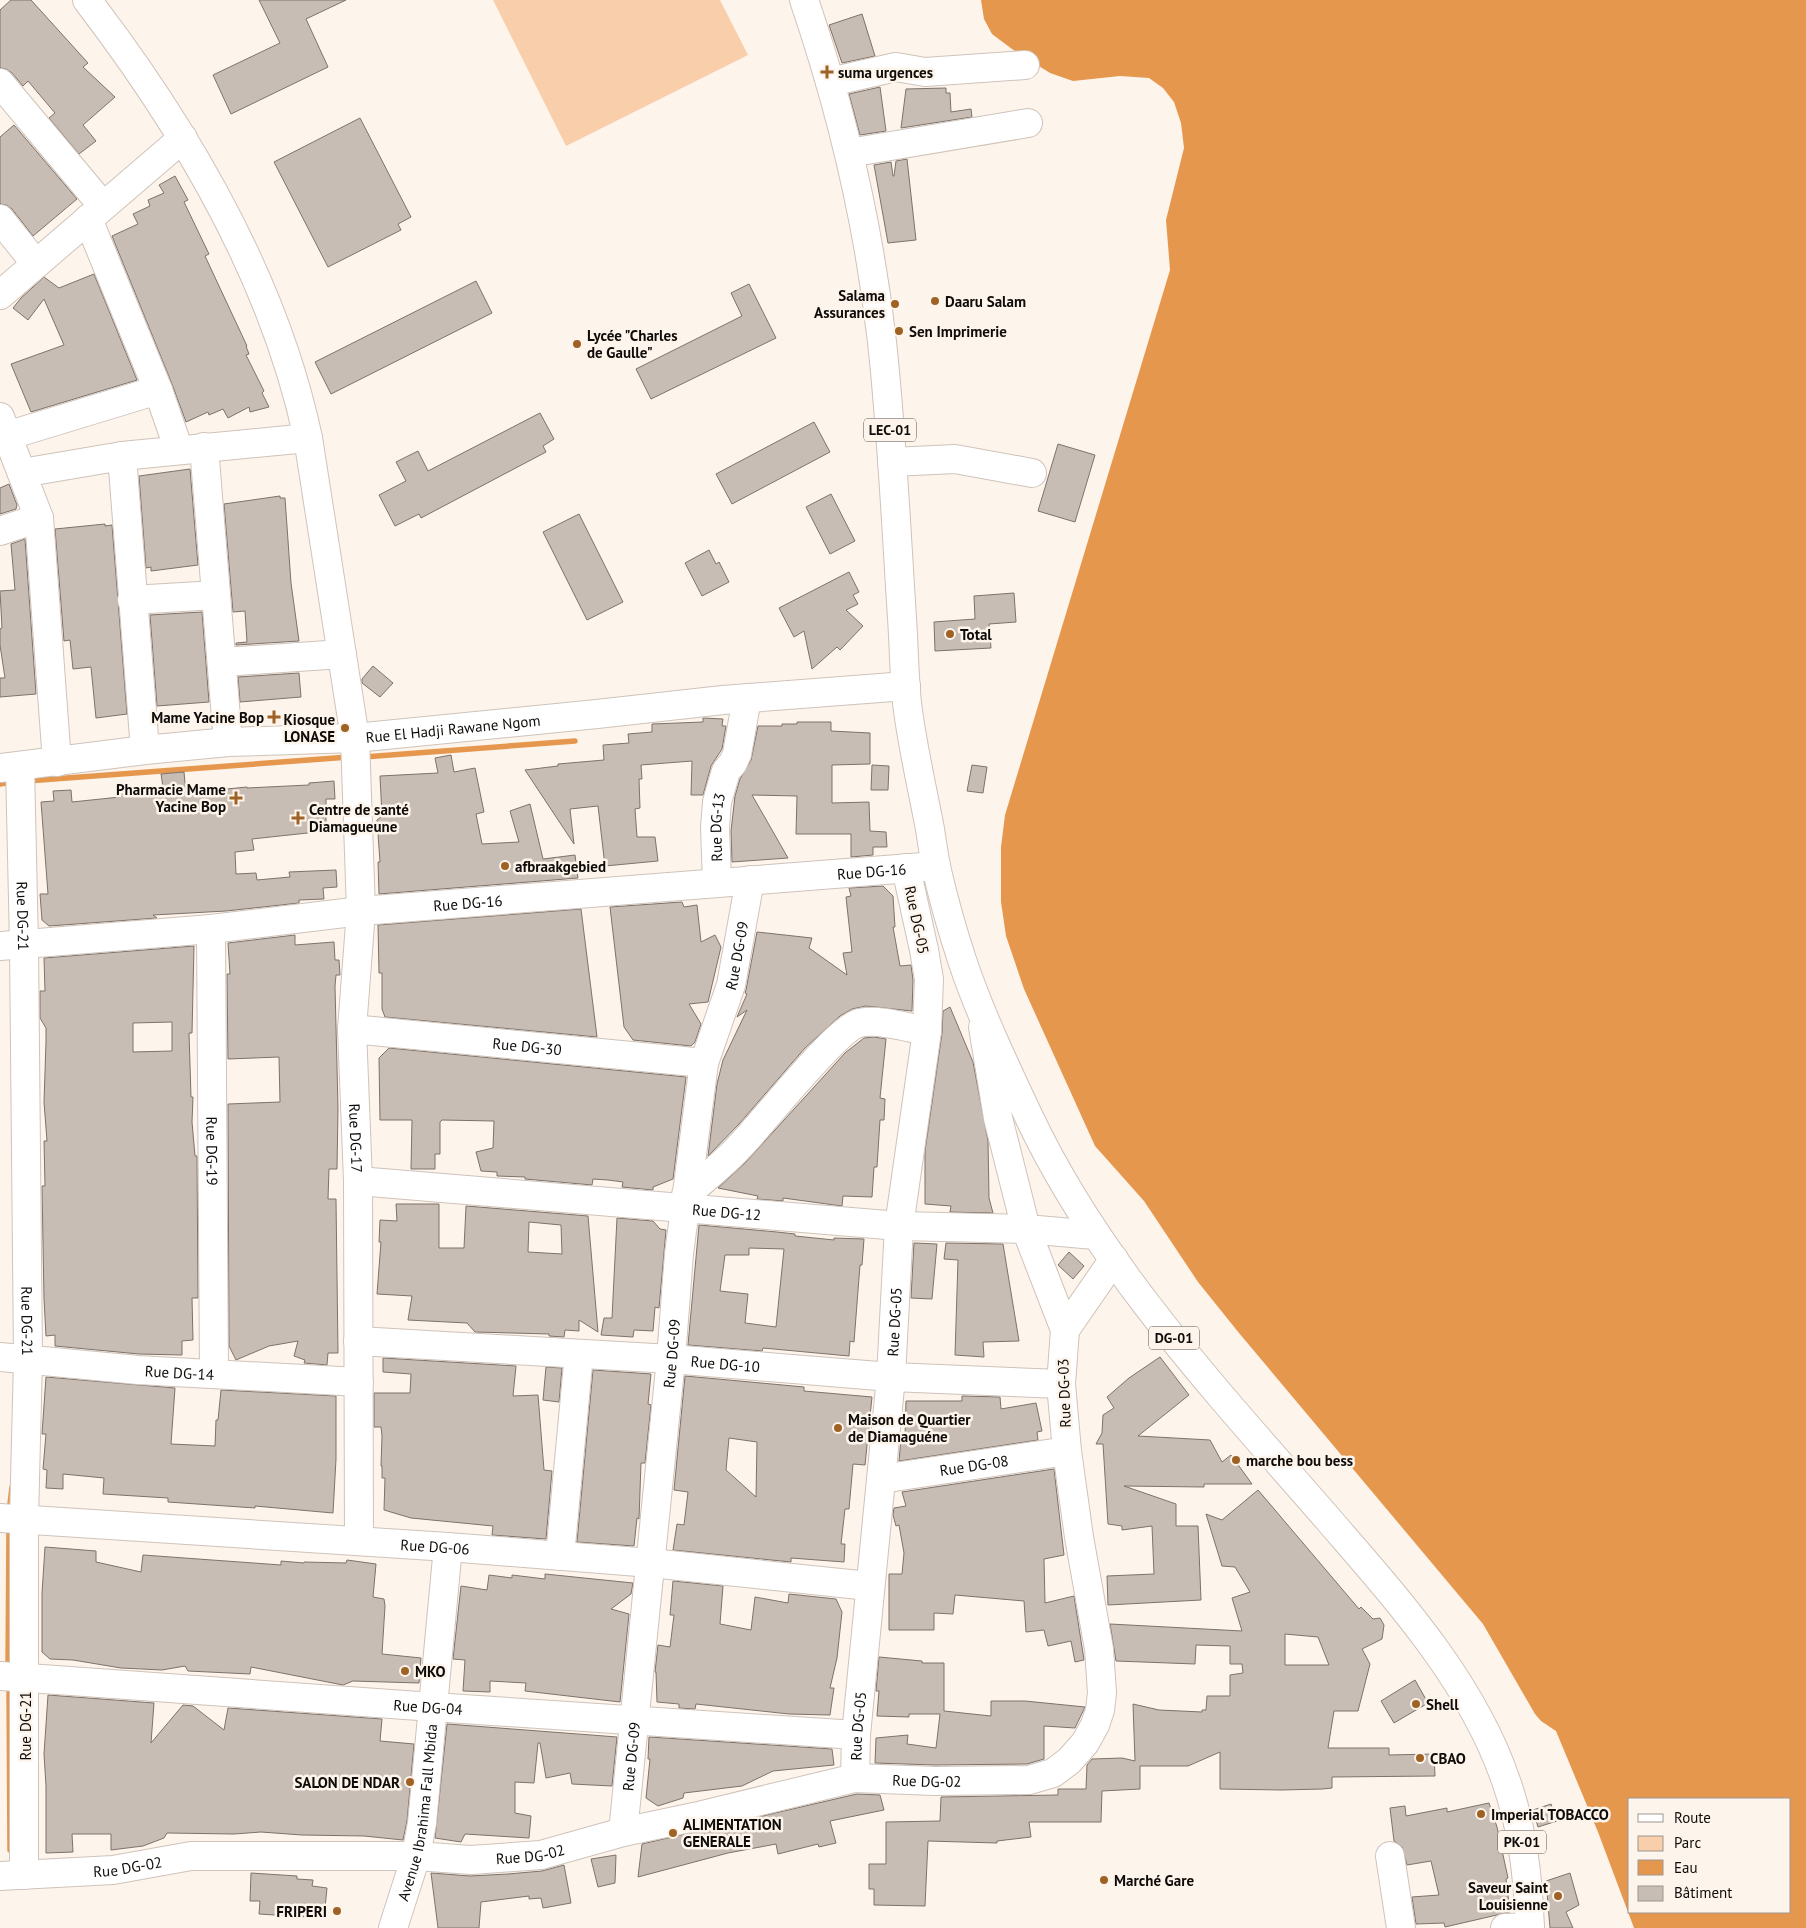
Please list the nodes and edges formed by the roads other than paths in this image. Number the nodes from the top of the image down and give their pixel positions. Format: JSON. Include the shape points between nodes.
{"nodes":[{"id":1,"x":87,"y":0,"type":"edge"},
{"id":2,"x":804,"y":0,"type":"edge"},
{"id":3,"x":1025,"y":66,"type":"dead end"},
{"id":4,"x":830,"y":82,"type":"junction"},
{"id":5,"x":0,"y":83,"type":"edge"},
{"id":6,"x":9,"y":111,"type":"edge"},
{"id":7,"x":1028,"y":123,"type":"dead end"},
{"id":8,"x":183,"y":138,"type":"junction"},
{"id":9,"x":849,"y":153,"type":"junction"},
{"id":10,"x":95,"y":213,"type":"junction"},
{"id":11,"x":0,"y":220,"type":"edge"},
{"id":12,"x":36,"y":264,"type":"junction"},
{"id":13,"x":0,"y":295,"type":"edge"},
{"id":14,"x":158,"y":390,"type":"junction"},
{"id":15,"x":3,"y":430,"type":"edge"},
{"id":16,"x":308,"y":438,"type":"junction"},
{"id":17,"x":192,"y":449,"type":"junction"},
{"id":18,"x":122,"y":456,"type":"junction"},
{"id":19,"x":892,"y":462,"type":"junction"},
{"id":20,"x":22,"y":472,"type":"junction"},
{"id":21,"x":1032,"y":472,"type":"dead end"},
{"id":22,"x":39,"y":518,"type":"junction"},
{"id":23,"x":0,"y":531,"type":"edge"},
{"id":24,"x":216,"y":595,"type":"junction"},
{"id":25,"x":132,"y":600,"type":"junction"},
{"id":26,"x":342,"y":654,"type":"junction"},
{"id":27,"x":223,"y":662,"type":"junction"},
{"id":28,"x":906,"y":686,"type":"junction"},
{"id":29,"x":748,"y":698,"type":"junction"},
{"id":30,"x":356,"y":738,"type":"junction"},
{"id":31,"x":228,"y":742,"type":"junction"},
{"id":32,"x":145,"y":750,"type":"junction"},
{"id":33,"x":57,"y":762,"type":"junction"},
{"id":34,"x":10,"y":767,"type":"edge"},
{"id":35,"x":936,"y":866,"type":"junction"},
{"id":36,"x":906,"y":868,"type":"junction"},
{"id":37,"x":750,"y":880,"type":"junction"},
{"id":38,"x":717,"y":883,"type":"junction"},
{"id":39,"x":362,"y":911,"type":"junction"},
{"id":40,"x":211,"y":929,"type":"junction"},
{"id":41,"x":12,"y":945,"type":"edge"},
{"id":42,"x":979,"y":1005,"type":"junction"},
{"id":43,"x":352,"y":1029,"type":"junction"},
{"id":44,"x":927,"y":1031,"type":"junction"},
{"id":45,"x":704,"y":1063,"type":"junction"},
{"id":46,"x":358,"y":1181,"type":"junction"},
{"id":47,"x":686,"y":1201,"type":"junction"},
{"id":48,"x":899,"y":1226,"type":"junction"},
{"id":49,"x":1026,"y":1229,"type":"junction"},
{"id":50,"x":1095,"y":1235,"type":"junction"},
{"id":51,"x":1114,"y":1259,"type":"junction"},
{"id":52,"x":1064,"y":1330,"type":"junction"},
{"id":53,"x":358,"y":1341,"type":"junction"},
{"id":54,"x":580,"y":1354,"type":"junction"},
{"id":55,"x":0,"y":1357,"type":"edge"},
{"id":56,"x":28,"y":1359,"type":"junction"},
{"id":57,"x":671,"y":1359,"type":"junction"},
{"id":58,"x":214,"y":1374,"type":"junction"},
{"id":59,"x":890,"y":1377,"type":"junction"},
{"id":60,"x":359,"y":1382,"type":"junction"},
{"id":61,"x":1061,"y":1384,"type":"junction"},
{"id":62,"x":1067,"y":1451,"type":"junction"},
{"id":63,"x":881,"y":1479,"type":"junction"},
{"id":64,"x":12,"y":1519,"type":"edge"},
{"id":65,"x":359,"y":1540,"type":"junction"},
{"id":66,"x":448,"y":1546,"type":"junction"},
{"id":67,"x":560,"y":1556,"type":"junction"},
{"id":68,"x":651,"y":1564,"type":"junction"},
{"id":69,"x":869,"y":1586,"type":"junction"},
{"id":70,"x":12,"y":1677,"type":"edge"},
{"id":71,"x":433,"y":1707,"type":"junction"},
{"id":72,"x":634,"y":1720,"type":"junction"},
{"id":73,"x":856,"y":1735,"type":"junction"},
{"id":74,"x":1498,"y":1759,"type":"joint"},
{"id":75,"x":1053,"y":1773,"type":"joint"},
{"id":76,"x":855,"y":1778,"type":"junction"},
{"id":77,"x":623,"y":1832,"type":"junction"},
{"id":78,"x":416,"y":1856,"type":"junction"},
{"id":79,"x":1390,"y":1856,"type":"dead end"},
{"id":80,"x":12,"y":1876,"type":"edge"},
{"id":81,"x":393,"y":1928,"type":"edge"},
{"id":82,"x":1401,"y":1928,"type":"edge"},
{"id":83,"x":1522,"y":1928,"type":"edge"}],
"edges":[{"from":1,"to":8,"type":"main road","name":"Rue DG-17"},
{"from":2,"to":4,"type":"main road","number":"LEC-01"},
{"from":3,"to":4,"type":"main road","via":[[925,72],[896,67]]},
{"from":4,"to":9,"type":"main road","number":"LEC-01"},
{"from":5,"to":6,"type":"main road"},
{"from":6,"to":10,"type":"main road"},
{"from":7,"to":9,"type":"main road"},
{"from":8,"to":10,"type":"main road"},
{"from":8,"to":16,"type":"main road","name":"Rue DG-17","via":[[217,198],[255,278],[287,357]]},
{"from":9,"to":19,"type":"main road","number":"LEC-01","via":[[880,330]]},
{"from":10,"to":12,"type":"main road"},
{"from":10,"to":14,"type":"main road"},
{"from":11,"to":12,"type":"main road"},
{"from":12,"to":13,"type":"main road"},
{"from":14,"to":15,"type":"main road"},
{"from":14,"to":17,"type":"main road"},
{"from":15,"to":20,"type":"main road"},
{"from":16,"to":17,"type":"main road"},
{"from":16,"to":26,"type":"main road","name":"Rue DG-17"},
{"from":17,"to":18,"type":"main road"},
{"from":17,"to":24,"type":"main road"},
{"from":18,"to":20,"type":"main road"},
{"from":18,"to":25,"type":"main road"},
{"from":19,"to":21,"type":"main road","via":[[955,459]]},
{"from":19,"to":28,"type":"main road","number":"LEC-01"},
{"from":20,"to":22,"type":"main road"},
{"from":22,"to":23,"type":"main road"},
{"from":22,"to":33,"type":"main road"},
{"from":24,"to":25,"type":"main road"},
{"from":24,"to":27,"type":"main road"},
{"from":25,"to":32,"type":"main road"},
{"from":26,"to":27,"type":"main road"},
{"from":26,"to":30,"type":"main road","name":"Rue DG-17"},
{"from":27,"to":31,"type":"main road"},
{"from":28,"to":29,"type":"main road","name":"Rue El Hadji Rawane Ngom"},
{"from":28,"to":35,"type":"main road","number":"LEC-01"},
{"from":29,"to":30,"type":"main road","name":"Rue El Hadji Rawane Ngom"},
{"from":29,"to":38,"type":"main road","name":"Rue DG-13","via":[[737,754],[726,771],[717,802]]},
{"from":30,"to":31,"type":"main road","name":"Rue El Hadji Rawane Ngom"},
{"from":30,"to":39,"type":"main road","name":"Rue DG-17"},
{"from":31,"to":32,"type":"main road","name":"Rue El Hadji Rawane Ngom"},
{"from":32,"to":33,"type":"main road","name":"Rue El Hadji Rawane Ngom"},
{"from":33,"to":34,"type":"main road","name":"Rue El Hadji Rawane Ngom"},
{"from":34,"to":41,"type":"main road","name":"Rue DG-21"},
{"from":35,"to":36,"type":"main road","name":"Rue DG-16"},
{"from":35,"to":42,"type":"main road","number":"DG-01","via":[[962,961]]},
{"from":36,"to":37,"type":"main road","name":"Rue DG-16"},
{"from":36,"to":44,"type":"main road","name":"Rue DG-05","via":[[929,979]]},
{"from":37,"to":38,"type":"main road","name":"Rue DG-16"},
{"from":37,"to":45,"type":"main road","name":"Rue DG-09","via":[[731,986]]},
{"from":38,"to":39,"type":"main road","name":"Rue DG-16"},
{"from":39,"to":40,"type":"main road","name":"Rue DG-16"},
{"from":39,"to":43,"type":"main road","name":"Rue DG-17"},
{"from":40,"to":41,"type":"main road","name":"Rue DG-16"},
{"from":40,"to":58,"type":"main road","name":"Rue DG-19"},
{"from":41,"to":56,"type":"main road","name":"Rue DG-21"},
{"from":42,"to":49,"type":"main road","name":"Rue DG-03","via":[[998,1118]]},
{"from":42,"to":50,"type":"main road","number":"DG-01","via":[[1055,1169]]},
{"from":43,"to":45,"type":"main road","name":"Rue DG-30"},
{"from":43,"to":46,"type":"main road","name":"Rue DG-17"},
{"from":44,"to":47,"type":"main road","via":[[874,1022],[850,1028]]},
{"from":44,"to":48,"type":"main road","name":"Rue DG-05"},
{"from":45,"to":47,"type":"main road","name":"Rue DG-09"},
{"from":46,"to":47,"type":"main road","name":"Rue DG-12"},
{"from":46,"to":53,"type":"main road","name":"Rue DG-17"},
{"from":47,"to":48,"type":"main road","name":"Rue DG-12"},
{"from":47,"to":57,"type":"main road","name":"Rue DG-09"},
{"from":48,"to":49,"type":"main road","name":"Rue DG-12"},
{"from":48,"to":59,"type":"main road","name":"Rue DG-05"},
{"from":49,"to":50,"type":"main road","name":"Rue DG-12"},
{"from":49,"to":52,"type":"main road","name":"Rue DG-03"},
{"from":50,"to":51,"type":"main road","number":"DG-01"},
{"from":51,"to":52,"type":"main road"},
{"from":51,"to":74,"type":"main road","number":"DG-01","via":[[1195,1364],[1420,1629],[1461,1690]]},
{"from":52,"to":61,"type":"main road","name":"Rue DG-03"},
{"from":53,"to":54,"type":"main road","name":"Rue DG-10"},
{"from":53,"to":60,"type":"main road","name":"Rue DG-17"},
{"from":54,"to":57,"type":"main road","name":"Rue DG-10"},
{"from":54,"to":67,"type":"main road"},
{"from":55,"to":56,"type":"main road","name":"Rue DG-14"},
{"from":56,"to":58,"type":"main road","name":"Rue DG-14"},
{"from":56,"to":64,"type":"main road","name":"Rue DG-21"},
{"from":57,"to":59,"type":"main road","name":"Rue DG-10"},
{"from":57,"to":68,"type":"main road","name":"Rue DG-09"},
{"from":58,"to":60,"type":"main road","name":"Rue DG-14"},
{"from":59,"to":61,"type":"main road","name":"Rue DG-10"},
{"from":59,"to":63,"type":"main road","name":"Rue DG-05"},
{"from":60,"to":65,"type":"main road","name":"Rue DG-17"},
{"from":61,"to":62,"type":"main road","name":"Rue DG-03"},
{"from":62,"to":63,"type":"main road","name":"Rue DG-08"},
{"from":62,"to":75,"type":"main road","name":"Rue DG-03","via":[[1099,1649],[1102,1694],[1100,1710],[1086,1743]]},
{"from":63,"to":69,"type":"main road","name":"Rue DG-05"},
{"from":64,"to":65,"type":"main road","name":"Rue DG-06"},
{"from":64,"to":70,"type":"main road","name":"Rue DG-21"},
{"from":65,"to":66,"type":"main road","name":"Rue DG-06"},
{"from":66,"to":67,"type":"main road","name":"Rue DG-06"},
{"from":66,"to":71,"type":"main road","name":"Avenue Ibrahima Fall Mbida"},
{"from":67,"to":68,"type":"main road","name":"Rue DG-06"},
{"from":68,"to":69,"type":"main road","name":"Rue DG-06"},
{"from":68,"to":72,"type":"main road","name":"Rue DG-09"},
{"from":69,"to":73,"type":"main road","name":"Rue DG-05"},
{"from":70,"to":71,"type":"main road","name":"Rue DG-04"},
{"from":70,"to":80,"type":"main road","name":"Rue DG-21"},
{"from":71,"to":72,"type":"main road","name":"Rue DG-04"},
{"from":71,"to":78,"type":"main road","name":"Avenue Ibrahima Fall Mbida"},
{"from":72,"to":73,"type":"main road","name":"Rue DG-04"},
{"from":72,"to":77,"type":"main road","name":"Rue DG-09"},
{"from":73,"to":76,"type":"main road","name":"Rue DG-05"},
{"from":74,"to":83,"type":"main road","number":"PK-01","via":[[1523,1845]]},
{"from":75,"to":76,"type":"main road","name":"Rue DG-02","via":[[1029,1780]]},
{"from":76,"to":77,"type":"main road","name":"Rue DG-02"},
{"from":77,"to":78,"type":"main road","name":"Rue DG-02","via":[[541,1855],[471,1860]]},
{"from":78,"to":80,"type":"main road","name":"Rue DG-02","via":[[191,1856],[113,1870]]},
{"from":78,"to":81,"type":"main road","name":"Avenue Ibrahima Fall Mbida"},
{"from":79,"to":82,"type":"main road"}]}
